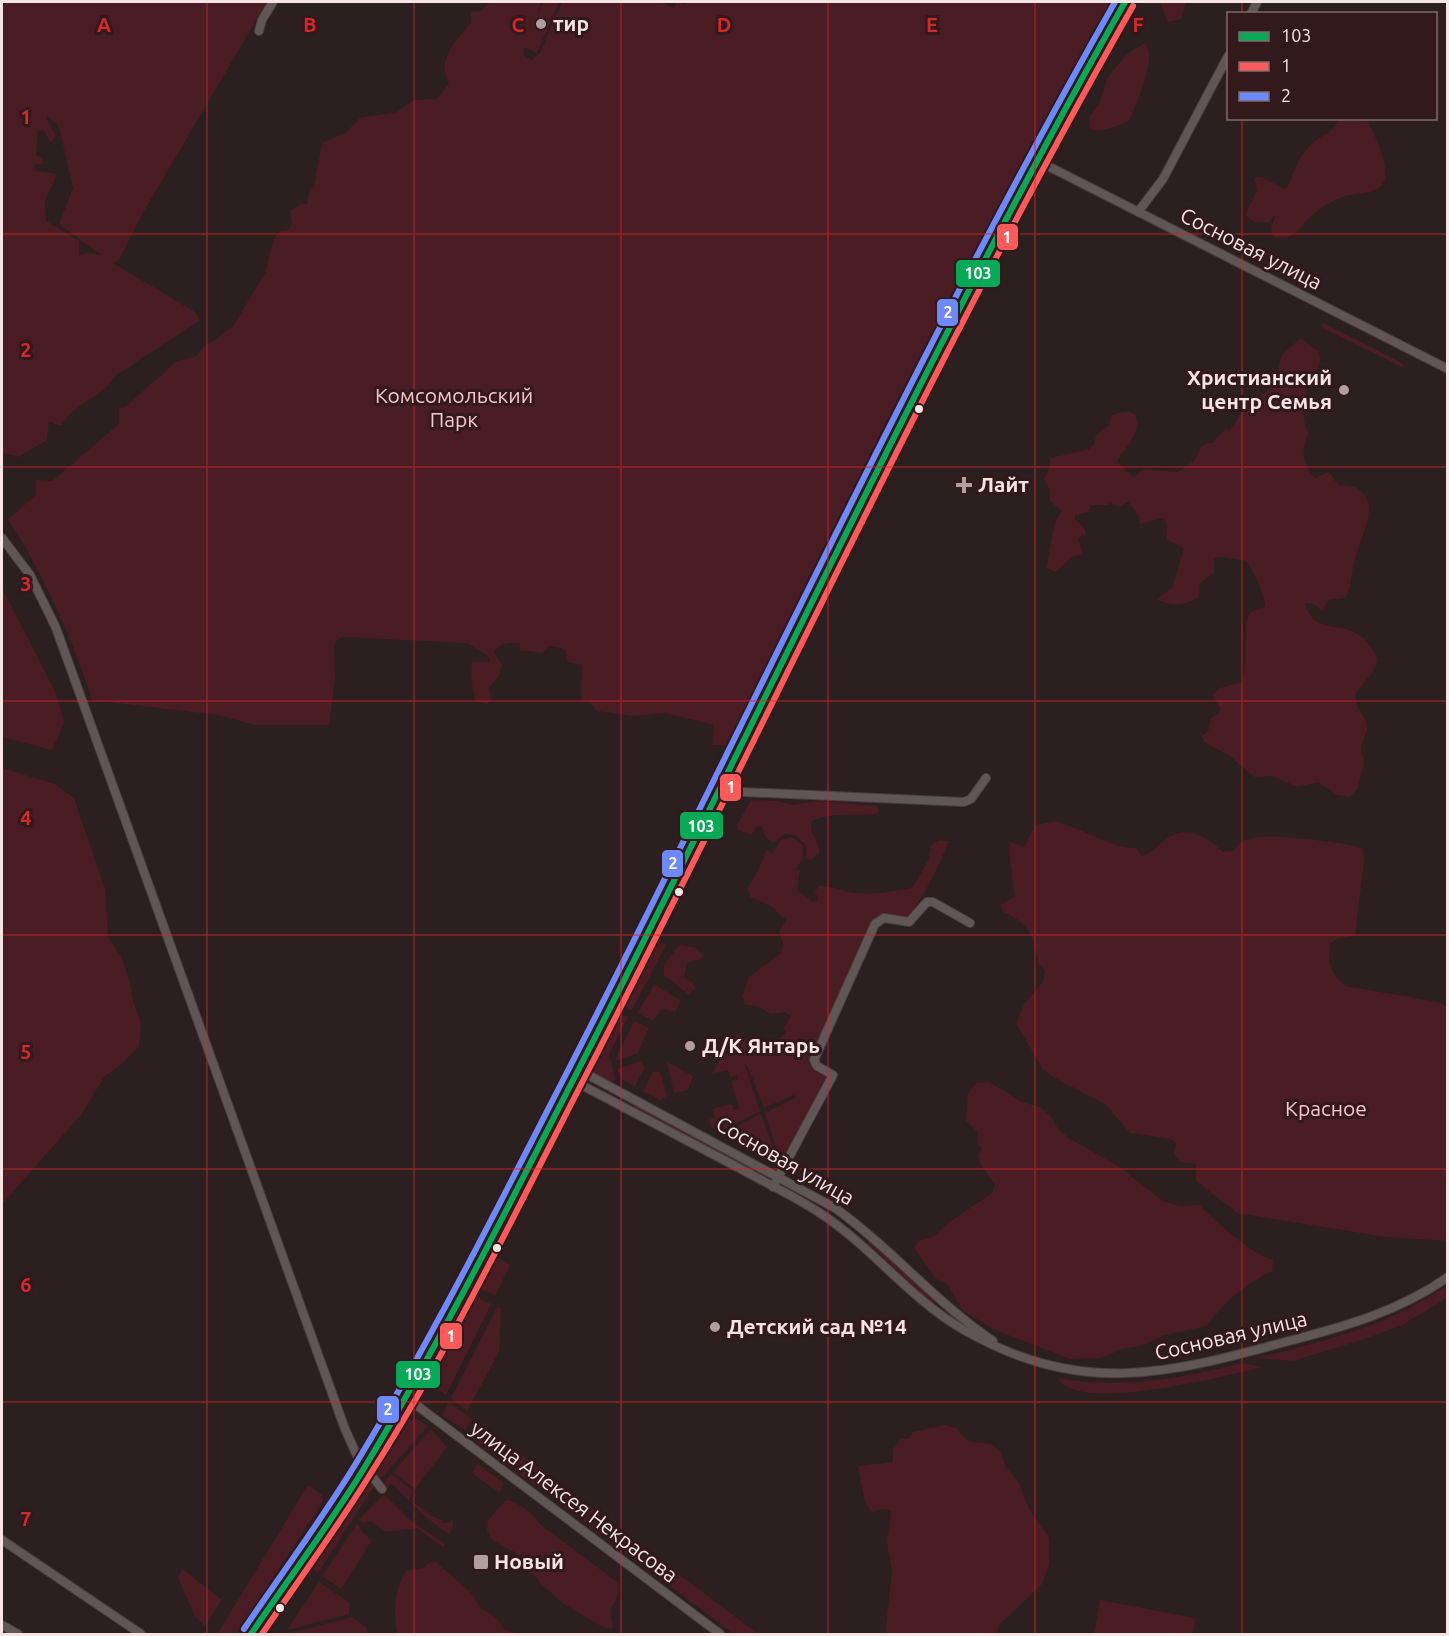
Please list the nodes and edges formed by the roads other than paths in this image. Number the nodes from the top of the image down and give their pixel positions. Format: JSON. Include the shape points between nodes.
{"nodes":[{"id":1,"x":273,"y":2,"type":"edge"},
{"id":2,"x":1125,"y":2,"type":"edge"},
{"id":3,"x":259,"y":31,"type":"dead end"},
{"id":4,"x":1227,"y":58,"type":"edge"},
{"id":5,"x":1038,"y":161,"type":"junction"},
{"id":6,"x":1138,"y":212,"type":"junction"},
{"id":7,"x":1448,"y":369,"type":"edge"},
{"id":8,"x":2,"y":538,"type":"edge"},
{"id":9,"x":986,"y":778,"type":"dead end"},
{"id":10,"x":721,"y":791,"type":"junction"},
{"id":11,"x":970,"y":922,"type":"dead end"},
{"id":12,"x":579,"y":1070,"type":"junction"},
{"id":13,"x":574,"y":1081,"type":"junction"},
{"id":14,"x":779,"y":1175,"type":"junction"},
{"id":15,"x":772,"y":1186,"type":"junction"},
{"id":16,"x":1448,"y":1277,"type":"edge"},
{"id":17,"x":1012,"y":1353,"type":"junction"},
{"id":18,"x":406,"y":1398,"type":"junction"},
{"id":19,"x":364,"y":1468,"type":"junction"},
{"id":20,"x":382,"y":1489,"type":"dead end"},
{"id":21,"x":2,"y":1540,"type":"edge"},
{"id":22,"x":2,"y":1625,"type":"edge"},
{"id":23,"x":18,"y":1635,"type":"edge"},
{"id":24,"x":141,"y":1635,"type":"edge"},
{"id":25,"x":251,"y":1635,"type":"edge"},
{"id":26,"x":720,"y":1635,"type":"edge"}],
"edges":[{"from":1,"to":3,"type":"street"},
{"from":2,"to":5,"type":"main road"},
{"from":4,"to":6,"type":"street","via":[[1163,179]]},
{"from":5,"to":6,"type":"street","name":"Сосновая улица"},
{"from":5,"to":10,"type":"main road","via":[[879,469]]},
{"from":6,"to":7,"type":"street","name":"Сосновая улица"},
{"from":8,"to":19,"type":"street","via":[[36,586],[56,628],[345,1429]]},
{"from":9,"to":10,"type":"street","via":[[971,799],[964,802]]},
{"from":10,"to":12,"type":"main road"},
{"from":11,"to":14,"type":"street","via":[[927,902],[909,922],[884,918],[875,924],[814,1060],[833,1075]]},
{"from":12,"to":13,"type":"main road"},
{"from":12,"to":14,"type":"street","name":"Сосновая улица"},
{"from":13,"to":15,"type":"street","name":"Сосновая улица"},
{"from":13,"to":18,"type":"main road"},
{"from":14,"to":15,"type":"street"},
{"from":14,"to":17,"type":"street","name":"Сосновая улица","via":[[853,1220],[952,1311]]},
{"from":15,"to":17,"type":"street","name":"Сосновая улица","via":[[846,1230],[931,1309]]},
{"from":16,"to":17,"type":"street","name":"Сосновая улица","via":[[1414,1299],[1361,1321],[1179,1369],[1131,1375],[1086,1373]]},
{"from":18,"to":19,"type":"main road"},
{"from":18,"to":26,"type":"street","name":"улица Алексея Некрасова"},
{"from":19,"to":20,"type":"street"},
{"from":19,"to":25,"type":"main road"},
{"from":21,"to":24,"type":"street"},
{"from":22,"to":23,"type":"street"}]}
